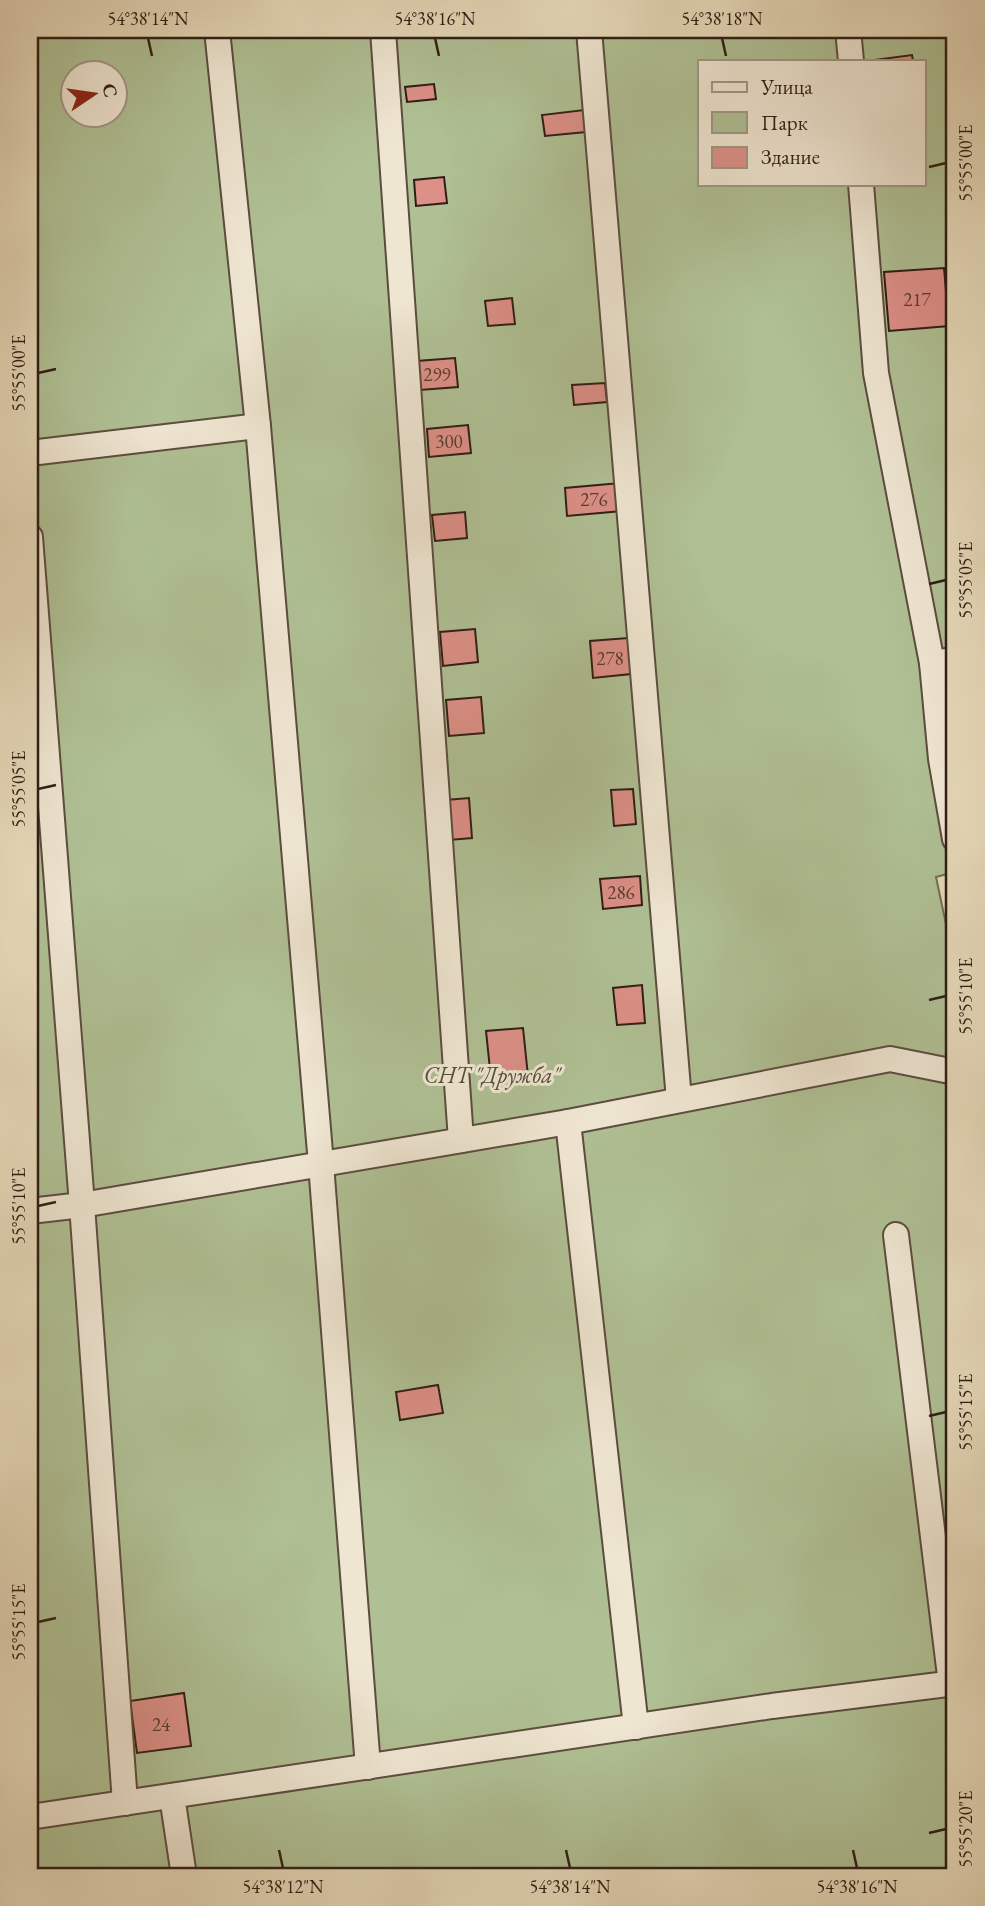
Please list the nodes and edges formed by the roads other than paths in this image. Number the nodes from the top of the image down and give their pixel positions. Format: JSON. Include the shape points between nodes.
{"nodes":[{"id":1,"x":217,"y":30,"type":"edge"},
{"id":2,"x":383,"y":30,"type":"edge"},
{"id":3,"x":589,"y":30,"type":"edge"},
{"id":4,"x":848,"y":30,"type":"edge"},
{"id":5,"x":851,"y":60,"type":"edge"},
{"id":6,"x":861,"y":186,"type":"edge"},
{"id":7,"x":258,"y":426,"type":"junction"},
{"id":8,"x":30,"y":453,"type":"edge"},
{"id":9,"x":30,"y":537,"type":"edge"},
{"id":10,"x":944,"y":662,"type":"edge"},
{"id":11,"x":955,"y":839,"type":"edge"},
{"id":12,"x":955,"y":1072,"type":"edge"},
{"id":13,"x":679,"y":1100,"type":"junction"},
{"id":14,"x":568,"y":1122,"type":"junction"},
{"id":15,"x":461,"y":1140,"type":"junction"},
{"id":16,"x":321,"y":1164,"type":"junction"},
{"id":17,"x":82,"y":1205,"type":"junction"},
{"id":18,"x":30,"y":1211,"type":"edge"},
{"id":19,"x":896,"y":1235,"type":"dead end"},
{"id":20,"x":953,"y":1683,"type":"edge"},
{"id":21,"x":636,"y":1727,"type":"junction"},
{"id":22,"x":368,"y":1767,"type":"junction"},
{"id":23,"x":172,"y":1796,"type":"junction"},
{"id":24,"x":125,"y":1803,"type":"junction"},
{"id":25,"x":30,"y":1817,"type":"edge"},
{"id":26,"x":184,"y":1876,"type":"edge"}],
"edges":[{"from":1,"to":7,"type":"street"},
{"from":2,"to":15,"type":"street"},
{"from":3,"to":13,"type":"street"},
{"from":4,"to":5,"type":"street"},
{"from":6,"to":10,"type":"street","via":[[876,373]]},
{"from":7,"to":8,"type":"street"},
{"from":7,"to":16,"type":"street"},
{"from":9,"to":17,"type":"street"},
{"from":10,"to":11,"type":"street","via":[[941,758]]},
{"from":12,"to":13,"type":"street","via":[[890,1059]]},
{"from":13,"to":14,"type":"street"},
{"from":14,"to":15,"type":"street"},
{"from":14,"to":21,"type":"street"},
{"from":15,"to":16,"type":"street"},
{"from":16,"to":17,"type":"street"},
{"from":16,"to":22,"type":"street"},
{"from":17,"to":18,"type":"street"},
{"from":17,"to":24,"type":"street"},
{"from":19,"to":20,"type":"street"},
{"from":20,"to":21,"type":"street"},
{"from":21,"to":22,"type":"street"},
{"from":22,"to":23,"type":"street"},
{"from":23,"to":24,"type":"street"},
{"from":23,"to":26,"type":"street"},
{"from":24,"to":25,"type":"street"}]}
